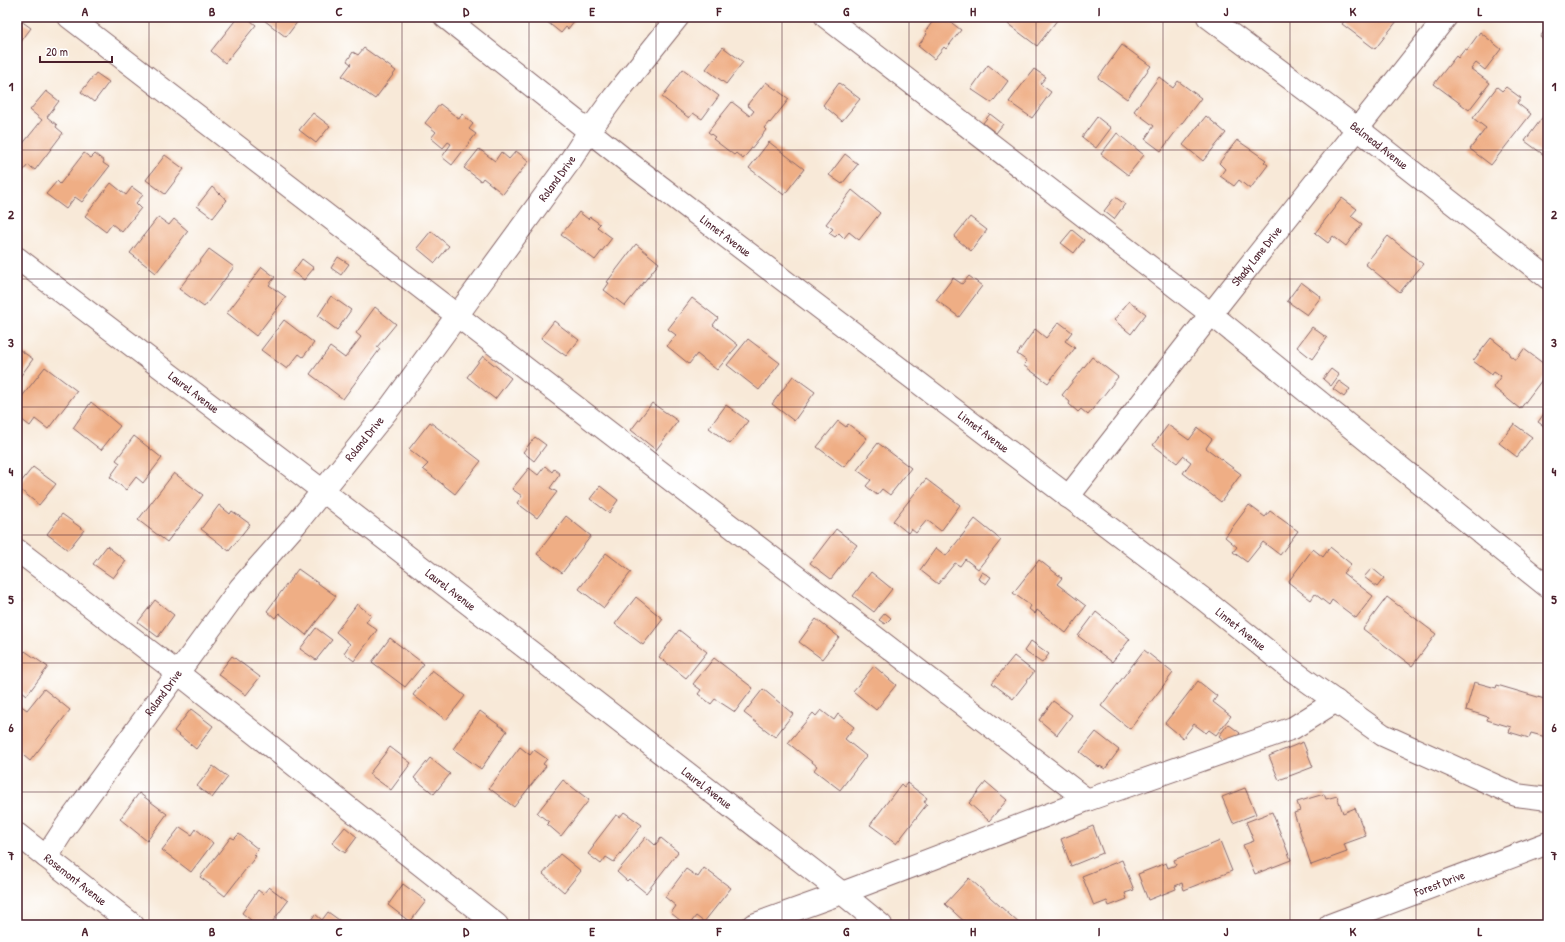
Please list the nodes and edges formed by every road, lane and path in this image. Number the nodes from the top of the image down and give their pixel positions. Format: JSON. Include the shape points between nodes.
{"nodes":[{"id":1,"x":69,"y":17,"type":"edge"},
{"id":2,"x":445,"y":17,"type":"edge"},
{"id":3,"x":678,"y":17,"type":"edge"},
{"id":4,"x":826,"y":17,"type":"edge"},
{"id":5,"x":1208,"y":17,"type":"edge"},
{"id":6,"x":1446,"y":17,"type":"edge"},
{"id":7,"x":1358,"y":129,"type":"junction"},
{"id":8,"x":590,"y":130,"type":"junction"},
{"id":9,"x":17,"y":258,"type":"edge"},
{"id":10,"x":1548,"y":278,"type":"edge"},
{"id":11,"x":1211,"y":314,"type":"junction"},
{"id":12,"x":457,"y":315,"type":"junction"},
{"id":13,"x":323,"y":491,"type":"junction"},
{"id":14,"x":1068,"y":497,"type":"junction"},
{"id":15,"x":17,"y":550,"type":"edge"},
{"id":16,"x":1548,"y":587,"type":"edge"},
{"id":17,"x":178,"y":673,"type":"junction"},
{"id":18,"x":1336,"y":701,"type":"junction"},
{"id":19,"x":1548,"y":799,"type":"edge"},
{"id":20,"x":1087,"y":800,"type":"junction"},
{"id":21,"x":17,"y":834,"type":"edge"},
{"id":22,"x":1548,"y":843,"type":"edge"},
{"id":23,"x":46,"y":857,"type":"junction"},
{"id":24,"x":842,"y":893,"type":"junction"},
{"id":25,"x":133,"y":925,"type":"edge"},
{"id":26,"x":497,"y":925,"type":"edge"},
{"id":27,"x":753,"y":925,"type":"edge"},
{"id":28,"x":881,"y":925,"type":"edge"},
{"id":29,"x":1330,"y":925,"type":"edge"}],
"edges":[{"from":1,"to":12,"type":"street"},
{"from":2,"to":8,"type":"street","name":"Linnet Avenue"},
{"from":3,"to":8,"type":"street","name":"Roland Drive"},
{"from":4,"to":11,"type":"street"},
{"from":5,"to":7,"type":"street","name":"Belmead Avenue"},
{"from":6,"to":7,"type":"street","name":"Shady Lane Drive"},
{"from":7,"to":10,"type":"street","name":"Belmead Avenue"},
{"from":7,"to":11,"type":"street","name":"Shady Lane Drive"},
{"from":8,"to":12,"type":"street","name":"Roland Drive"},
{"from":8,"to":14,"type":"street","name":"Linnet Avenue","via":[[628,162]]},
{"from":9,"to":13,"type":"street","name":"Laurel Avenue"},
{"from":11,"to":14,"type":"street","name":"Shady Lane Drive"},
{"from":11,"to":16,"type":"street"},
{"from":12,"to":13,"type":"street","name":"Roland Drive","via":[[391,406]]},
{"from":12,"to":20,"type":"street"},
{"from":13,"to":17,"type":"street","name":"Roland Drive","via":[[240,588]]},
{"from":13,"to":24,"type":"street","name":"Laurel Avenue"},
{"from":14,"to":18,"type":"street","name":"Linnet Avenue","via":[[1202,598],[1289,668]]},
{"from":15,"to":17,"type":"street"},
{"from":17,"to":23,"type":"street","name":"Roland Drive"},
{"from":17,"to":26,"type":"street"},
{"from":18,"to":19,"type":"street","name":"Linnet Avenue","via":[[1383,734],[1516,795]]},
{"from":18,"to":20,"type":"street","via":[[1293,728]]},
{"from":20,"to":24,"type":"street"},
{"from":21,"to":23,"type":"street","name":"Rosemont Avenue"},
{"from":22,"to":29,"type":"street","name":"Forest Drive"},
{"from":23,"to":25,"type":"street","name":"Rosemont Avenue"},
{"from":24,"to":27,"type":"street"},
{"from":24,"to":28,"type":"street","name":"Laurel Avenue"}]}
